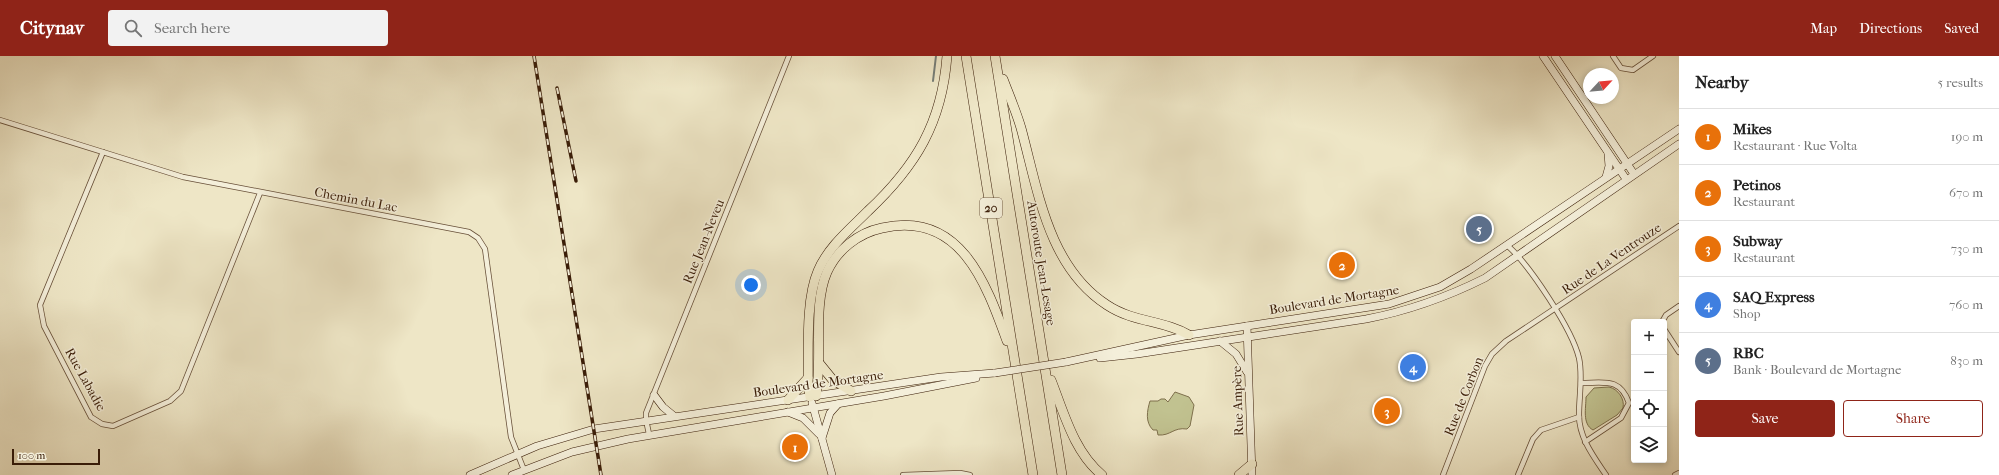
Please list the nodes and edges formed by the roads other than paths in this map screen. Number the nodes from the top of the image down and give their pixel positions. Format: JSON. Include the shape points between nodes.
{"nodes":[{"id":1,"x":789,"y":56,"type":"edge"},
{"id":2,"x":947,"y":56,"type":"edge"},
{"id":3,"x":966,"y":56,"type":"edge"},
{"id":4,"x":1543,"y":56,"type":"edge"},
{"id":5,"x":1555,"y":56,"type":"edge"},
{"id":6,"x":1613,"y":56,"type":"edge"},
{"id":7,"x":1653,"y":56,"type":"edge"},
{"id":8,"x":995,"y":58,"type":"edge"},
{"id":9,"x":0,"y":120,"type":"edge"},
{"id":10,"x":1679,"y":128,"type":"edge"},
{"id":11,"x":1606,"y":133,"type":"junction"},
{"id":12,"x":1599,"y":138,"type":"junction"},
{"id":13,"x":1679,"y":144,"type":"edge"},
{"id":14,"x":1608,"y":151,"type":"junction"},
{"id":15,"x":103,"y":152,"type":"junction"},
{"id":16,"x":1627,"y":163,"type":"junction"},
{"id":17,"x":1619,"y":169,"type":"junction"},
{"id":18,"x":1634,"y":174,"type":"junction"},
{"id":19,"x":1606,"y":177,"type":"junction"},
{"id":20,"x":1626,"y":179,"type":"junction"},
{"id":21,"x":260,"y":193,"type":"junction"},
{"id":22,"x":1679,"y":226,"type":"edge"},
{"id":23,"x":1508,"y":246,"type":"junction"},
{"id":24,"x":1518,"y":255,"type":"junction"},
{"id":25,"x":1679,"y":306,"type":"edge"},
{"id":26,"x":1555,"y":309,"type":"junction"},
{"id":27,"x":1664,"y":319,"type":"edge"},
{"id":28,"x":1247,"y":326,"type":"junction"},
{"id":29,"x":1667,"y":334,"type":"edge"},
{"id":30,"x":1189,"y":335,"type":"junction"},
{"id":31,"x":1247,"y":337,"type":"junction"},
{"id":32,"x":1220,"y":341,"type":"junction"},
{"id":33,"x":1679,"y":352,"type":"edge"},
{"id":34,"x":1014,"y":360,"type":"junction"},
{"id":35,"x":1044,"y":362,"type":"junction"},
{"id":36,"x":1066,"y":362,"type":"junction"},
{"id":37,"x":819,"y":363,"type":"junction"},
{"id":38,"x":995,"y":373,"type":"junction"},
{"id":39,"x":1248,"y":374,"type":"junction"},
{"id":40,"x":808,"y":378,"type":"junction"},
{"id":41,"x":1581,"y":383,"type":"junction"},
{"id":42,"x":851,"y":391,"type":"junction"},
{"id":43,"x":654,"y":395,"type":"junction"},
{"id":44,"x":813,"y":397,"type":"junction"},
{"id":45,"x":788,"y":400,"type":"junction"},
{"id":46,"x":838,"y":404,"type":"junction"},
{"id":47,"x":814,"y":407,"type":"junction"},
{"id":48,"x":786,"y":412,"type":"junction"},
{"id":49,"x":674,"y":416,"type":"junction"},
{"id":50,"x":1579,"y":417,"type":"junction"},
{"id":51,"x":646,"y":420,"type":"junction"},
{"id":52,"x":649,"y":434,"type":"junction"},
{"id":53,"x":822,"y":438,"type":"junction"},
{"id":54,"x":1585,"y":442,"type":"junction"},
{"id":55,"x":517,"y":453,"type":"junction"},
{"id":56,"x":1252,"y":464,"type":"junction"},
{"id":57,"x":524,"y":470,"type":"junction"},
{"id":58,"x":1679,"y":472,"type":"edge"},
{"id":59,"x":470,"y":475,"type":"edge"},
{"id":60,"x":512,"y":475,"type":"edge"},
{"id":61,"x":832,"y":475,"type":"edge"},
{"id":62,"x":903,"y":475,"type":"edge"},
{"id":63,"x":970,"y":475,"type":"edge"},
{"id":64,"x":1033,"y":475,"type":"edge"},
{"id":65,"x":1062,"y":475,"type":"edge"},
{"id":66,"x":1102,"y":475,"type":"edge"},
{"id":67,"x":1239,"y":475,"type":"edge"},
{"id":68,"x":1252,"y":475,"type":"edge"},
{"id":69,"x":1443,"y":475,"type":"edge"},
{"id":70,"x":1518,"y":475,"type":"edge"},
{"id":71,"x":1606,"y":475,"type":"edge"},
{"id":72,"x":1675,"y":475,"type":"edge"}],
"edges":[{"from":1,"to":43,"type":"street","name":"Rue Jean-Neveu"},
{"from":2,"to":40,"type":"highway","via":[[937,113],[919,153],[895,184],[833,247],[818,270],[810,302]]},
{"from":3,"to":34,"type":"highway","number":"20"},
{"from":4,"to":12,"type":"main road"},
{"from":5,"to":11,"type":"main road"},
{"from":6,"to":7,"type":"street","via":[[1621,68],[1633,70]]},
{"from":8,"to":30,"type":"highway","via":[[1020,126],[1052,235],[1072,272],[1089,291],[1112,309],[1143,321],[1178,328]]},
{"from":8,"to":35,"type":"highway","name":"Autoroute Jean-Lesage","number":"20"},
{"from":9,"to":15,"type":"street","name":"Chemin du Lac"},
{"from":10,"to":16,"type":"main road","name":"Boulevard de Mortagne"},
{"from":11,"to":12,"type":"main road"},
{"from":11,"to":16,"type":"main road"},
{"from":12,"to":14,"type":"main road"},
{"from":13,"to":18,"type":"main road","name":"Boulevard de Mortagne"},
{"from":14,"to":17,"type":"main road"},
{"from":14,"to":19,"type":"main road","via":[[1609,166]]},
{"from":15,"to":21,"type":"street","name":"Chemin du Lac","via":[[183,177]]},
{"from":15,"to":21,"type":"street","name":"Rue Labadie","via":[[40,305],[44,326],[91,417],[102,424],[113,426],[170,401],[181,392]]},
{"from":16,"to":17,"type":"main road","name":"Boulevard de Mortagne"},
{"from":16,"to":18,"type":"main road"},
{"from":17,"to":19,"type":"main road","name":"Boulevard de Mortagne"},
{"from":17,"to":20,"type":"main road"},
{"from":18,"to":20,"type":"main road","name":"Boulevard de Mortagne"},
{"from":19,"to":23,"type":"main road","name":"Boulevard de Mortagne"},
{"from":20,"to":24,"type":"main road","name":"Boulevard de Mortagne"},
{"from":21,"to":55,"type":"street","name":"Chemin du Lac","via":[[469,232],[478,238],[485,249],[511,438]]},
{"from":22,"to":26,"type":"street","name":"Rue de La Ventrouze"},
{"from":23,"to":24,"type":"street"},
{"from":23,"to":28,"type":"main road","name":"Boulevard de Mortagne","via":[[1440,287],[1403,301]]},
{"from":24,"to":26,"type":"street"},
{"from":24,"to":31,"type":"main road","name":"Boulevard de Mortagne","via":[[1470,286],[1411,309],[1366,319]]},
{"from":25,"to":27,"type":"street"},
{"from":26,"to":41,"type":"street","via":[[1571,336],[1579,358]]},
{"from":26,"to":69,"type":"street","name":"Rue de Corbon","via":[[1506,341],[1492,354]]},
{"from":28,"to":30,"type":"main road","name":"Boulevard de Mortagne"},
{"from":28,"to":31,"type":"main road","name":"Rue Ampère"},
{"from":29,"to":33,"type":"street"},
{"from":30,"to":36,"type":"main road","name":"Boulevard de Mortagne"},
{"from":31,"to":32,"type":"main road","name":"Boulevard de Mortagne"},
{"from":31,"to":39,"type":"main road","name":"Rue Ampère"},
{"from":32,"to":36,"type":"main road","name":"Boulevard de Mortagne"},
{"from":32,"to":39,"type":"main road","via":[[1236,354]]},
{"from":34,"to":37,"type":"highway","via":[[987,287],[966,255],[940,234],[921,227],[903,225],[879,228],[862,236],[845,248],[830,267],[821,294]]},
{"from":34,"to":64,"type":"highway","number":"20"},
{"from":35,"to":65,"type":"highway","name":"Autoroute Jean-Lesage","number":"20"},
{"from":35,"to":66,"type":"highway","via":[[1073,435],[1089,462]]},
{"from":36,"to":38,"type":"main road","name":"Boulevard de Mortagne","bridge":true},
{"from":37,"to":42,"type":"highway","via":[[834,381]]},
{"from":37,"to":44,"type":"highway"},
{"from":38,"to":42,"type":"main road","name":"Boulevard de Mortagne","via":[[946,376]]},
{"from":38,"to":46,"type":"main road","name":"Boulevard de Mortagne"},
{"from":39,"to":56,"type":"main road","name":"Rue Ampère"},
{"from":40,"to":44,"type":"highway"},
{"from":40,"to":45,"type":"highway"},
{"from":41,"to":50,"type":"street"},
{"from":41,"to":54,"type":"street","via":[[1613,382],[1625,391],[1629,403],[1621,418]]},
{"from":42,"to":44,"type":"main road","name":"Boulevard de Mortagne"},
{"from":43,"to":49,"type":"main road"},
{"from":43,"to":51,"type":"street","name":"Rue Jean-Neveu","via":[[646,413]]},
{"from":44,"to":45,"type":"main road","name":"Boulevard de Mortagne"},
{"from":44,"to":47,"type":"main road"},
{"from":45,"to":49,"type":"main road","name":"Boulevard de Mortagne"},
{"from":46,"to":47,"type":"main road","name":"Boulevard de Mortagne"},
{"from":46,"to":53,"type":"main road","via":[[830,413]]},
{"from":47,"to":48,"type":"main road","name":"Boulevard de Mortagne"},
{"from":47,"to":53,"type":"main road"},
{"from":48,"to":52,"type":"main road","name":"Boulevard de Mortagne"},
{"from":48,"to":53,"type":"main road","via":[[804,418]]},
{"from":49,"to":51,"type":"main road","name":"Boulevard de Mortagne"},
{"from":50,"to":54,"type":"street"},
{"from":50,"to":70,"type":"street","via":[[1541,430],[1533,439]]},
{"from":51,"to":52,"type":"street","name":"Rue Jean-Neveu"},
{"from":51,"to":55,"type":"main road","name":"Boulevard de Mortagne","via":[[576,433]]},
{"from":52,"to":57,"type":"main road","name":"Boulevard de Mortagne","via":[[581,450]]},
{"from":53,"to":61,"type":"main road"},
{"from":54,"to":71,"type":"street"},
{"from":55,"to":57,"type":"street","name":"Chemin du Lac"},
{"from":55,"to":59,"type":"main road","name":"Boulevard de Mortagne"},
{"from":56,"to":67,"type":"highway"},
{"from":56,"to":68,"type":"main road","name":"Rue Ampère"},
{"from":57,"to":60,"type":"main road","name":"Boulevard de Mortagne"},
{"from":58,"to":72,"type":"street"},
{"from":62,"to":63,"type":"street"}]}
